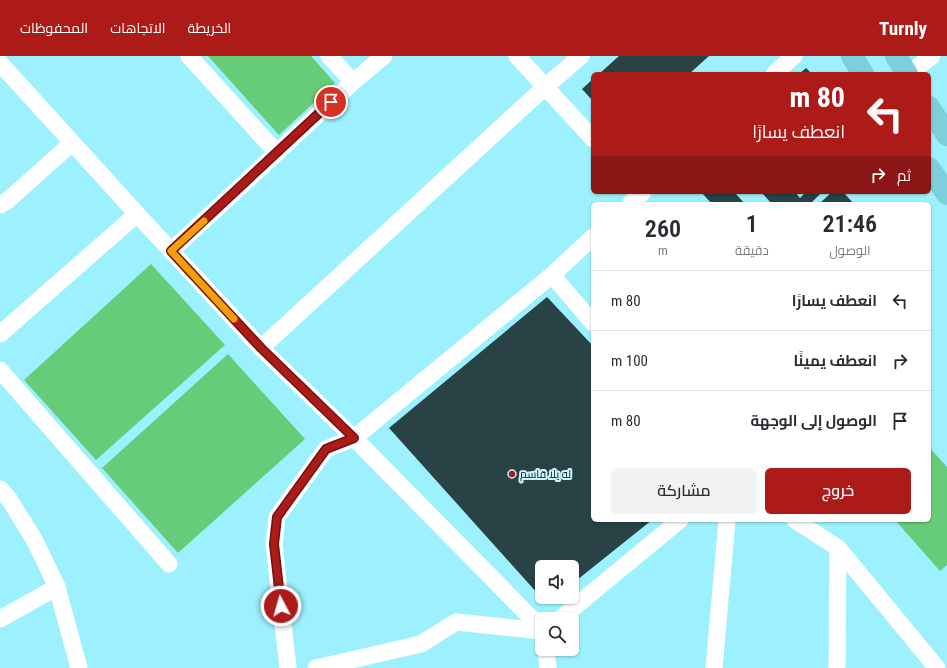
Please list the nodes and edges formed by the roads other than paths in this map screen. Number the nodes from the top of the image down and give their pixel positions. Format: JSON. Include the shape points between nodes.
{"nodes":[{"id":1,"x":189,"y":56,"type":"edge"},
{"id":2,"x":329,"y":56,"type":"edge"},
{"id":3,"x":384,"y":56,"type":"edge"},
{"id":4,"x":517,"y":56,"type":"edge"},
{"id":5,"x":581,"y":56,"type":"edge"},
{"id":6,"x":794,"y":56,"type":"edge"},
{"id":7,"x":852,"y":56,"type":"edge"},
{"id":8,"x":896,"y":56,"type":"edge"},
{"id":9,"x":932,"y":56,"type":"edge"},
{"id":10,"x":0,"y":63,"type":"edge"},
{"id":11,"x":776,"y":72,"type":"edge"},
{"id":12,"x":862,"y":72,"type":"edge"},
{"id":13,"x":907,"y":72,"type":"edge"},
{"id":14,"x":911,"y":72,"type":"edge"},
{"id":15,"x":353,"y":82,"type":"junction"},
{"id":16,"x":545,"y":87,"type":"junction"},
{"id":17,"x":931,"y":110,"type":"edge"},
{"id":18,"x":947,"y":135,"type":"edge"},
{"id":19,"x":591,"y":137,"type":"edge"},
{"id":20,"x":72,"y":142,"type":"junction"},
{"id":21,"x":277,"y":153,"type":"junction"},
{"id":22,"x":931,"y":171,"type":"edge"},
{"id":23,"x":947,"y":194,"type":"edge"},
{"id":24,"x":0,"y":205,"type":"edge"},
{"id":25,"x":137,"y":214,"type":"junction"},
{"id":26,"x":591,"y":240,"type":"edge"},
{"id":27,"x":171,"y":251,"type":"junction"},
{"id":28,"x":552,"y":275,"type":"junction"},
{"id":29,"x":591,"y":321,"type":"edge"},
{"id":30,"x":0,"y":334,"type":"edge"},
{"id":31,"x":261,"y":348,"type":"junction"},
{"id":32,"x":0,"y":370,"type":"edge"},
{"id":33,"x":354,"y":438,"type":"junction"},
{"id":34,"x":3,"y":498,"type":"edge"},
{"id":35,"x":678,"y":522,"type":"edge"},
{"id":36,"x":727,"y":522,"type":"edge"},
{"id":37,"x":798,"y":522,"type":"edge"},
{"id":38,"x":838,"y":548,"type":"junction"},
{"id":39,"x":169,"y":564,"type":"dead end"},
{"id":40,"x":57,"y":587,"type":"junction"},
{"id":41,"x":568,"y":612,"type":"edge"},
{"id":42,"x":0,"y":619,"type":"edge"},
{"id":43,"x":535,"y":623,"type":"edge"},
{"id":44,"x":535,"y":629,"type":"edge"},
{"id":45,"x":547,"y":656,"type":"edge"},
{"id":46,"x":79,"y":668,"type":"edge"},
{"id":47,"x":288,"y":668,"type":"edge"},
{"id":48,"x":316,"y":668,"type":"edge"},
{"id":49,"x":548,"y":668,"type":"edge"},
{"id":50,"x":714,"y":668,"type":"edge"},
{"id":51,"x":837,"y":668,"type":"edge"},
{"id":52,"x":937,"y":668,"type":"edge"}],
"edges":[{"from":1,"to":21,"type":"street"},
{"from":2,"to":15,"type":"street"},
{"from":3,"to":15,"type":"street"},
{"from":4,"to":16,"type":"street"},
{"from":5,"to":16,"type":"street"},
{"from":6,"to":11,"type":"street"},
{"from":7,"to":12,"type":"main road"},
{"from":8,"to":13,"type":"main road"},
{"from":9,"to":14,"type":"street"},
{"from":10,"to":20,"type":"street"},
{"from":15,"to":21,"type":"street"},
{"from":16,"to":19,"type":"street"},
{"from":16,"to":31,"type":"street"},
{"from":17,"to":18,"type":"main road"},
{"from":20,"to":24,"type":"street","via":[[8,201]]},
{"from":20,"to":25,"type":"street"},
{"from":21,"to":27,"type":"street"},
{"from":22,"to":23,"type":"main road"},
{"from":25,"to":27,"type":"street"},
{"from":25,"to":30,"type":"street"},
{"from":26,"to":28,"type":"street"},
{"from":27,"to":31,"type":"street"},
{"from":28,"to":29,"type":"street"},
{"from":28,"to":33,"type":"street"},
{"from":31,"to":33,"type":"street"},
{"from":32,"to":39,"type":"street"},
{"from":33,"to":43,"type":"street"},
{"from":33,"to":47,"type":"street","via":[[326,449],[277,517],[274,544]]},
{"from":34,"to":40,"type":"street","via":[[35,541]]},
{"from":35,"to":41,"type":"street"},
{"from":36,"to":50,"type":"street"},
{"from":37,"to":38,"type":"street"},
{"from":38,"to":51,"type":"street"},
{"from":38,"to":52,"type":"street"},
{"from":40,"to":42,"type":"street"},
{"from":40,"to":46,"type":"street"},
{"from":44,"to":48,"type":"street","via":[[456,622],[421,644]]},
{"from":45,"to":49,"type":"street"}]}
